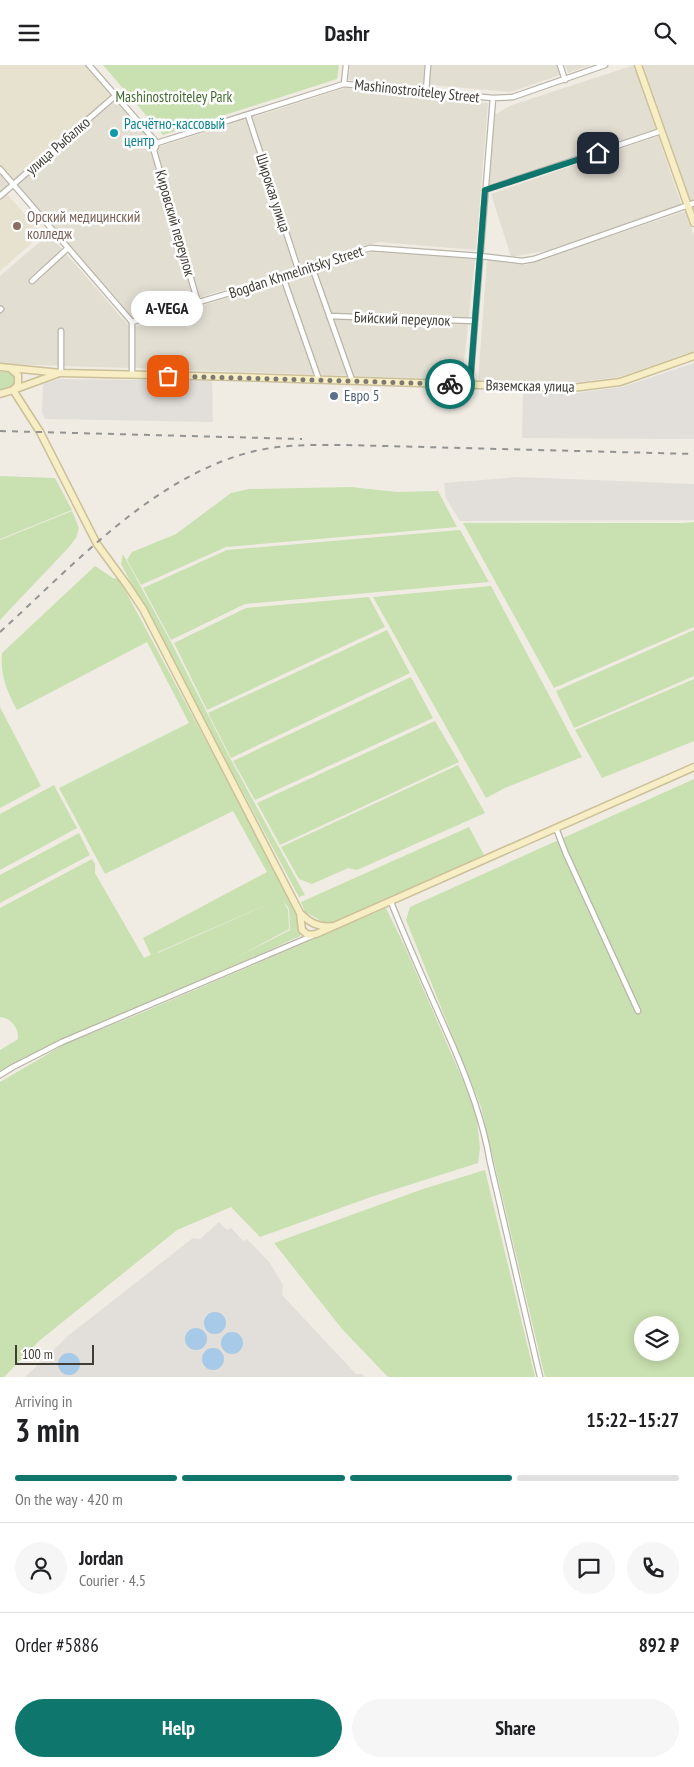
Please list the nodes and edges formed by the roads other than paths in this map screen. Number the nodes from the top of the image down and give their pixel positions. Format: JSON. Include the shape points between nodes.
{"nodes":[{"id":1,"x":89,"y":65,"type":"edge"},
{"id":2,"x":346,"y":65,"type":"edge"},
{"id":3,"x":428,"y":65,"type":"edge"},
{"id":4,"x":560,"y":65,"type":"edge"},
{"id":5,"x":605,"y":65,"type":"edge"},
{"id":6,"x":638,"y":65,"type":"edge"},
{"id":7,"x":565,"y":79,"type":"junction"},
{"id":8,"x":344,"y":84,"type":"junction"},
{"id":9,"x":426,"y":92,"type":"junction"},
{"id":10,"x":116,"y":96,"type":"junction"},
{"id":11,"x":493,"y":98,"type":"junction"},
{"id":12,"x":248,"y":115,"type":"junction"},
{"id":13,"x":661,"y":131,"type":"junction"},
{"id":14,"x":157,"y":143,"type":"junction"},
{"id":15,"x":0,"y":169,"type":"edge"},
{"id":16,"x":13,"y":185,"type":"junction"},
{"id":17,"x":485,"y":190,"type":"junction"},
{"id":18,"x":0,"y":196,"type":"edge"},
{"id":19,"x":691,"y":204,"type":"edge"},
{"id":20,"x":694,"y":223,"type":"edge"},
{"id":21,"x":68,"y":248,"type":"junction"},
{"id":22,"x":480,"y":256,"type":"junction"},
{"id":23,"x":312,"y":267,"type":"junction"},
{"id":24,"x":299,"y":272,"type":"junction"},
{"id":25,"x":283,"y":277,"type":"junction"},
{"id":26,"x":32,"y":281,"type":"dead end"},
{"id":27,"x":198,"y":303,"type":"junction"},
{"id":28,"x":329,"y":317,"type":"junction"},
{"id":29,"x":476,"y":321,"type":"junction"},
{"id":30,"x":132,"y":322,"type":"junction"},
{"id":31,"x":61,"y":331,"type":"dead end"},
{"id":32,"x":694,"y":356,"type":"edge"},
{"id":33,"x":0,"y":368,"type":"edge"},
{"id":34,"x":9,"y":368,"type":"junction"},
{"id":35,"x":61,"y":373,"type":"junction"},
{"id":36,"x":132,"y":375,"type":"junction"},
{"id":37,"x":319,"y":379,"type":"junction"},
{"id":38,"x":352,"y":380,"type":"junction"},
{"id":39,"x":470,"y":385,"type":"junction"},
{"id":40,"x":13,"y":390,"type":"junction"},
{"id":41,"x":0,"y":394,"type":"edge"},
{"id":42,"x":694,"y":767,"type":"edge"},
{"id":43,"x":556,"y":828,"type":"junction"},
{"id":44,"x":391,"y":902,"type":"junction"},
{"id":45,"x":300,"y":913,"type":"junction"},
{"id":46,"x":334,"y":926,"type":"junction"},
{"id":47,"x":316,"y":934,"type":"junction"},
{"id":48,"x":638,"y":1011,"type":"dead end"},
{"id":49,"x":0,"y":1075,"type":"edge"},
{"id":50,"x":540,"y":1377,"type":"edge"}],
"edges":[{"from":1,"to":10,"type":"street"},
{"from":2,"to":8,"type":"street"},
{"from":3,"to":9,"type":"street"},
{"from":4,"to":7,"type":"street"},
{"from":5,"to":7,"type":"street","name":"Mashinostroiteley Street"},
{"from":6,"to":13,"type":"main road"},
{"from":7,"to":11,"type":"street","name":"Mashinostroiteley Street","via":[[513,97]]},
{"from":8,"to":9,"type":"street","name":"Mashinostroiteley Street"},
{"from":8,"to":12,"type":"street","name":"Mashinostroiteley Street"},
{"from":9,"to":11,"type":"street","name":"Mashinostroiteley Street"},
{"from":10,"to":14,"type":"street"},
{"from":10,"to":16,"type":"street","name":"улица Рыбалко"},
{"from":11,"to":17,"type":"street"},
{"from":12,"to":14,"type":"street","name":"Mashinostroiteley Street"},
{"from":12,"to":24,"type":"street","name":"Широкая улица"},
{"from":13,"to":17,"type":"street"},
{"from":13,"to":19,"type":"main road"},
{"from":14,"to":27,"type":"street","name":"Кировский переулок","via":[[154,151]]},
{"from":15,"to":16,"type":"street"},
{"from":16,"to":18,"type":"street","name":"улица Рыбалко"},
{"from":16,"to":21,"type":"street"},
{"from":17,"to":22,"type":"street"},
{"from":19,"to":20,"type":"main road"},
{"from":19,"to":22,"type":"street","name":"Bogdan Khmelnitsky Street","via":[[534,259],[522,261]]},
{"from":21,"to":26,"type":"street"},
{"from":21,"to":30,"type":"street"},
{"from":22,"to":23,"type":"street","name":"Bogdan Khmelnitsky Street","via":[[370,248]]},
{"from":22,"to":29,"type":"street"},
{"from":23,"to":24,"type":"street","name":"Bogdan Khmelnitsky Street"},
{"from":23,"to":28,"type":"street"},
{"from":24,"to":25,"type":"street","name":"Bogdan Khmelnitsky Street"},
{"from":25,"to":27,"type":"street","name":"Bogdan Khmelnitsky Street"},
{"from":25,"to":37,"type":"street"},
{"from":27,"to":30,"type":"street","name":"Bogdan Khmelnitsky Street"},
{"from":28,"to":29,"type":"street","name":"Бийский переулок"},
{"from":28,"to":38,"type":"street"},
{"from":29,"to":39,"type":"street"},
{"from":30,"to":36,"type":"street"},
{"from":31,"to":35,"type":"street"},
{"from":32,"to":39,"type":"main road","name":"Вяземская улица","via":[[620,382],[572,388]]},
{"from":33,"to":34,"type":"main road","name":"Вяземская улица"},
{"from":34,"to":35,"type":"main road","name":"Вяземская улица"},
{"from":34,"to":40,"type":"main road","via":[[19,377]]},
{"from":35,"to":36,"type":"main road","name":"Вяземская улица"},
{"from":35,"to":40,"type":"main road"},
{"from":36,"to":37,"type":"main road","name":"Вяземская улица"},
{"from":37,"to":38,"type":"main road","name":"Вяземская улица"},
{"from":38,"to":39,"type":"main road","name":"Вяземская улица"},
{"from":40,"to":41,"type":"main road"},
{"from":40,"to":45,"type":"main road","via":[[40,432],[97,544],[142,609]]},
{"from":42,"to":43,"type":"main road"},
{"from":43,"to":44,"type":"main road"},
{"from":43,"to":48,"type":"street"},
{"from":44,"to":46,"type":"main road"},
{"from":44,"to":50,"type":"street","via":[[473,1096]]},
{"from":45,"to":46,"type":"main road","via":[[316,925]]},
{"from":45,"to":47,"type":"main road","via":[[302,930],[308,935]]},
{"from":46,"to":47,"type":"main road"},
{"from":47,"to":49,"type":"street","via":[[62,1042]]}]}
